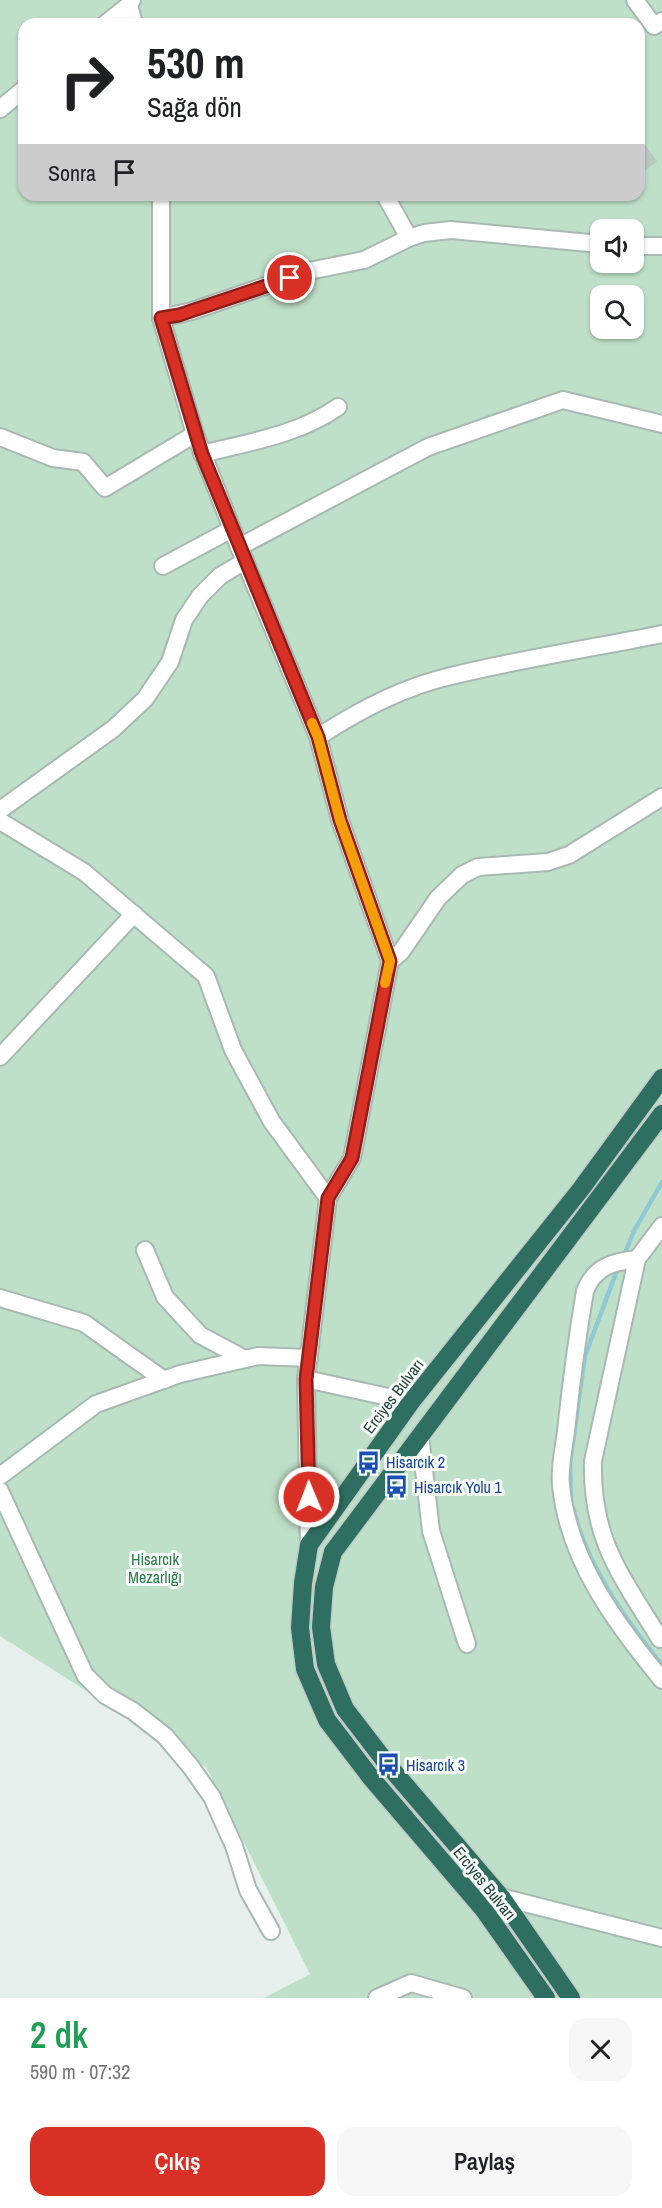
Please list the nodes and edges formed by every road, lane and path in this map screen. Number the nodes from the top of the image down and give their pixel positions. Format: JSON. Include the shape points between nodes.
{"nodes":[{"id":1,"x":635,"y":0,"type":"edge"},
{"id":2,"x":130,"y":2,"type":"edge"},
{"id":3,"x":112,"y":18,"type":"edge"},
{"id":4,"x":133,"y":18,"type":"edge"},
{"id":5,"x":662,"y":21,"type":"edge"},
{"id":6,"x":18,"y":94,"type":"edge"},
{"id":7,"x":0,"y":109,"type":"edge"},
{"id":8,"x":161,"y":201,"type":"edge"},
{"id":9,"x":387,"y":201,"type":"edge"},
{"id":10,"x":409,"y":238,"type":"junction"},
{"id":11,"x":590,"y":243,"type":"edge"},
{"id":12,"x":644,"y":246,"type":"edge"},
{"id":13,"x":662,"y":246,"type":"edge"},
{"id":14,"x":161,"y":318,"type":"junction"},
{"id":15,"x":338,"y":407,"type":"dead end"},
{"id":16,"x":662,"y":424,"type":"edge"},
{"id":17,"x":195,"y":434,"type":"junction"},
{"id":18,"x":0,"y":437,"type":"edge"},
{"id":19,"x":202,"y":454,"type":"junction"},
{"id":20,"x":232,"y":529,"type":"junction"},
{"id":21,"x":242,"y":554,"type":"junction"},
{"id":22,"x":164,"y":566,"type":"dead end"},
{"id":23,"x":662,"y":634,"type":"edge"},
{"id":24,"x":318,"y":737,"type":"junction"},
{"id":25,"x":662,"y":797,"type":"edge"},
{"id":26,"x":0,"y":810,"type":"edge"},
{"id":27,"x":0,"y":821,"type":"edge"},
{"id":28,"x":134,"y":914,"type":"junction"},
{"id":29,"x":390,"y":961,"type":"junction"},
{"id":30,"x":0,"y":1057,"type":"edge"},
{"id":31,"x":662,"y":1078,"type":"edge"},
{"id":32,"x":662,"y":1114,"type":"edge"},
{"id":33,"x":328,"y":1198,"type":"junction"},
{"id":34,"x":662,"y":1226,"type":"edge"},
{"id":35,"x":146,"y":1250,"type":"dead end"},
{"id":36,"x":627,"y":1260,"type":"junction"},
{"id":37,"x":0,"y":1298,"type":"edge"},
{"id":38,"x":309,"y":1358,"type":"junction"},
{"id":39,"x":245,"y":1359,"type":"junction"},
{"id":40,"x":306,"y":1379,"type":"junction"},
{"id":41,"x":164,"y":1380,"type":"junction"},
{"id":42,"x":411,"y":1402,"type":"junction"},
{"id":43,"x":420,"y":1435,"type":"junction"},
{"id":44,"x":0,"y":1476,"type":"edge"},
{"id":45,"x":0,"y":1491,"type":"edge"},
{"id":46,"x":309,"y":1545,"type":"junction"},
{"id":47,"x":660,"y":1640,"type":"dead end"},
{"id":48,"x":467,"y":1644,"type":"dead end"},
{"id":49,"x":662,"y":1680,"type":"edge"},
{"id":50,"x":501,"y":1897,"type":"junction"},
{"id":51,"x":271,"y":1930,"type":"dead end"},
{"id":52,"x":662,"y":1938,"type":"edge"},
{"id":53,"x":377,"y":1998,"type":"edge"},
{"id":54,"x":463,"y":1998,"type":"edge"},
{"id":55,"x":546,"y":1998,"type":"edge"},
{"id":56,"x":571,"y":1998,"type":"edge"}],
"edges":[{"from":1,"to":5,"type":"street","via":[[654,26]]},
{"from":2,"to":3,"type":"street"},
{"from":2,"to":4,"type":"street"},
{"from":6,"to":7,"type":"street"},
{"from":8,"to":14,"type":"street"},
{"from":9,"to":10,"type":"street"},
{"from":10,"to":11,"type":"street","via":[[451,230]]},
{"from":10,"to":14,"type":"street","via":[[363,260],[309,272]]},
{"from":12,"to":13,"type":"street"},
{"from":14,"to":17,"type":"street"},
{"from":15,"to":19,"type":"street","via":[[294,430]]},
{"from":16,"to":21,"type":"street","via":[[563,400],[428,447]]},
{"from":17,"to":18,"type":"street","via":[[105,488],[83,462],[53,458]]},
{"from":17,"to":19,"type":"street"},
{"from":19,"to":20,"type":"street"},
{"from":20,"to":21,"type":"street"},
{"from":20,"to":22,"type":"street"},
{"from":21,"to":24,"type":"street"},
{"from":21,"to":26,"type":"street","via":[[200,596],[184,620],[170,662],[146,699],[113,729]]},
{"from":23,"to":24,"type":"street","via":[[450,676],[379,702]]},
{"from":24,"to":29,"type":"street","via":[[340,820]]},
{"from":25,"to":29,"type":"street","via":[[569,855],[548,862],[478,867],[462,875],[438,898]]},
{"from":27,"to":28,"type":"street","via":[[84,872]]},
{"from":28,"to":30,"type":"street"},
{"from":28,"to":33,"type":"street","via":[[206,976],[233,1050],[272,1122]]},
{"from":29,"to":33,"type":"street","via":[[352,1158]]},
{"from":31,"to":42,"type":"highway","name":"Erciyes Bulvarı","via":[[581,1189]]},
{"from":32,"to":43,"type":"highway","name":"Erciyes Bulvarı"},
{"from":33,"to":38,"type":"street"},
{"from":34,"to":36,"type":"street"},
{"from":35,"to":39,"type":"street","via":[[165,1298],[200,1335]]},
{"from":36,"to":47,"type":"street","via":[[592,1486],[595,1511],[611,1559]]},
{"from":36,"to":49,"type":"street","via":[[605,1265],[585,1291],[560,1482],[565,1513],[589,1574],[631,1642]]},
{"from":37,"to":41,"type":"street","via":[[84,1323]]},
{"from":38,"to":39,"type":"street"},
{"from":38,"to":40,"type":"street"},
{"from":39,"to":41,"type":"street"},
{"from":40,"to":42,"type":"street"},
{"from":40,"to":46,"type":"street"},
{"from":41,"to":44,"type":"street","via":[[96,1404]]},
{"from":42,"to":46,"type":"highway","name":"Erciyes Bulvarı"},
{"from":43,"to":48,"type":"street","via":[[431,1531]]},
{"from":43,"to":50,"type":"highway","name":"Erciyes Bulvarı","via":[[333,1552],[324,1587],[321,1627],[326,1664],[345,1709],[388,1766]]},
{"from":45,"to":51,"type":"street","via":[[85,1675],[105,1695],[165,1736],[191,1767],[212,1797],[248,1890]]},
{"from":46,"to":55,"type":"highway","name":"Erciyes Bulvarı","via":[[300,1628],[305,1669],[327,1720],[484,1910]]},
{"from":50,"to":52,"type":"street"},
{"from":50,"to":56,"type":"highway","name":"Erciyes Bulvarı"},
{"from":53,"to":54,"type":"street","via":[[411,1983]]}]}
